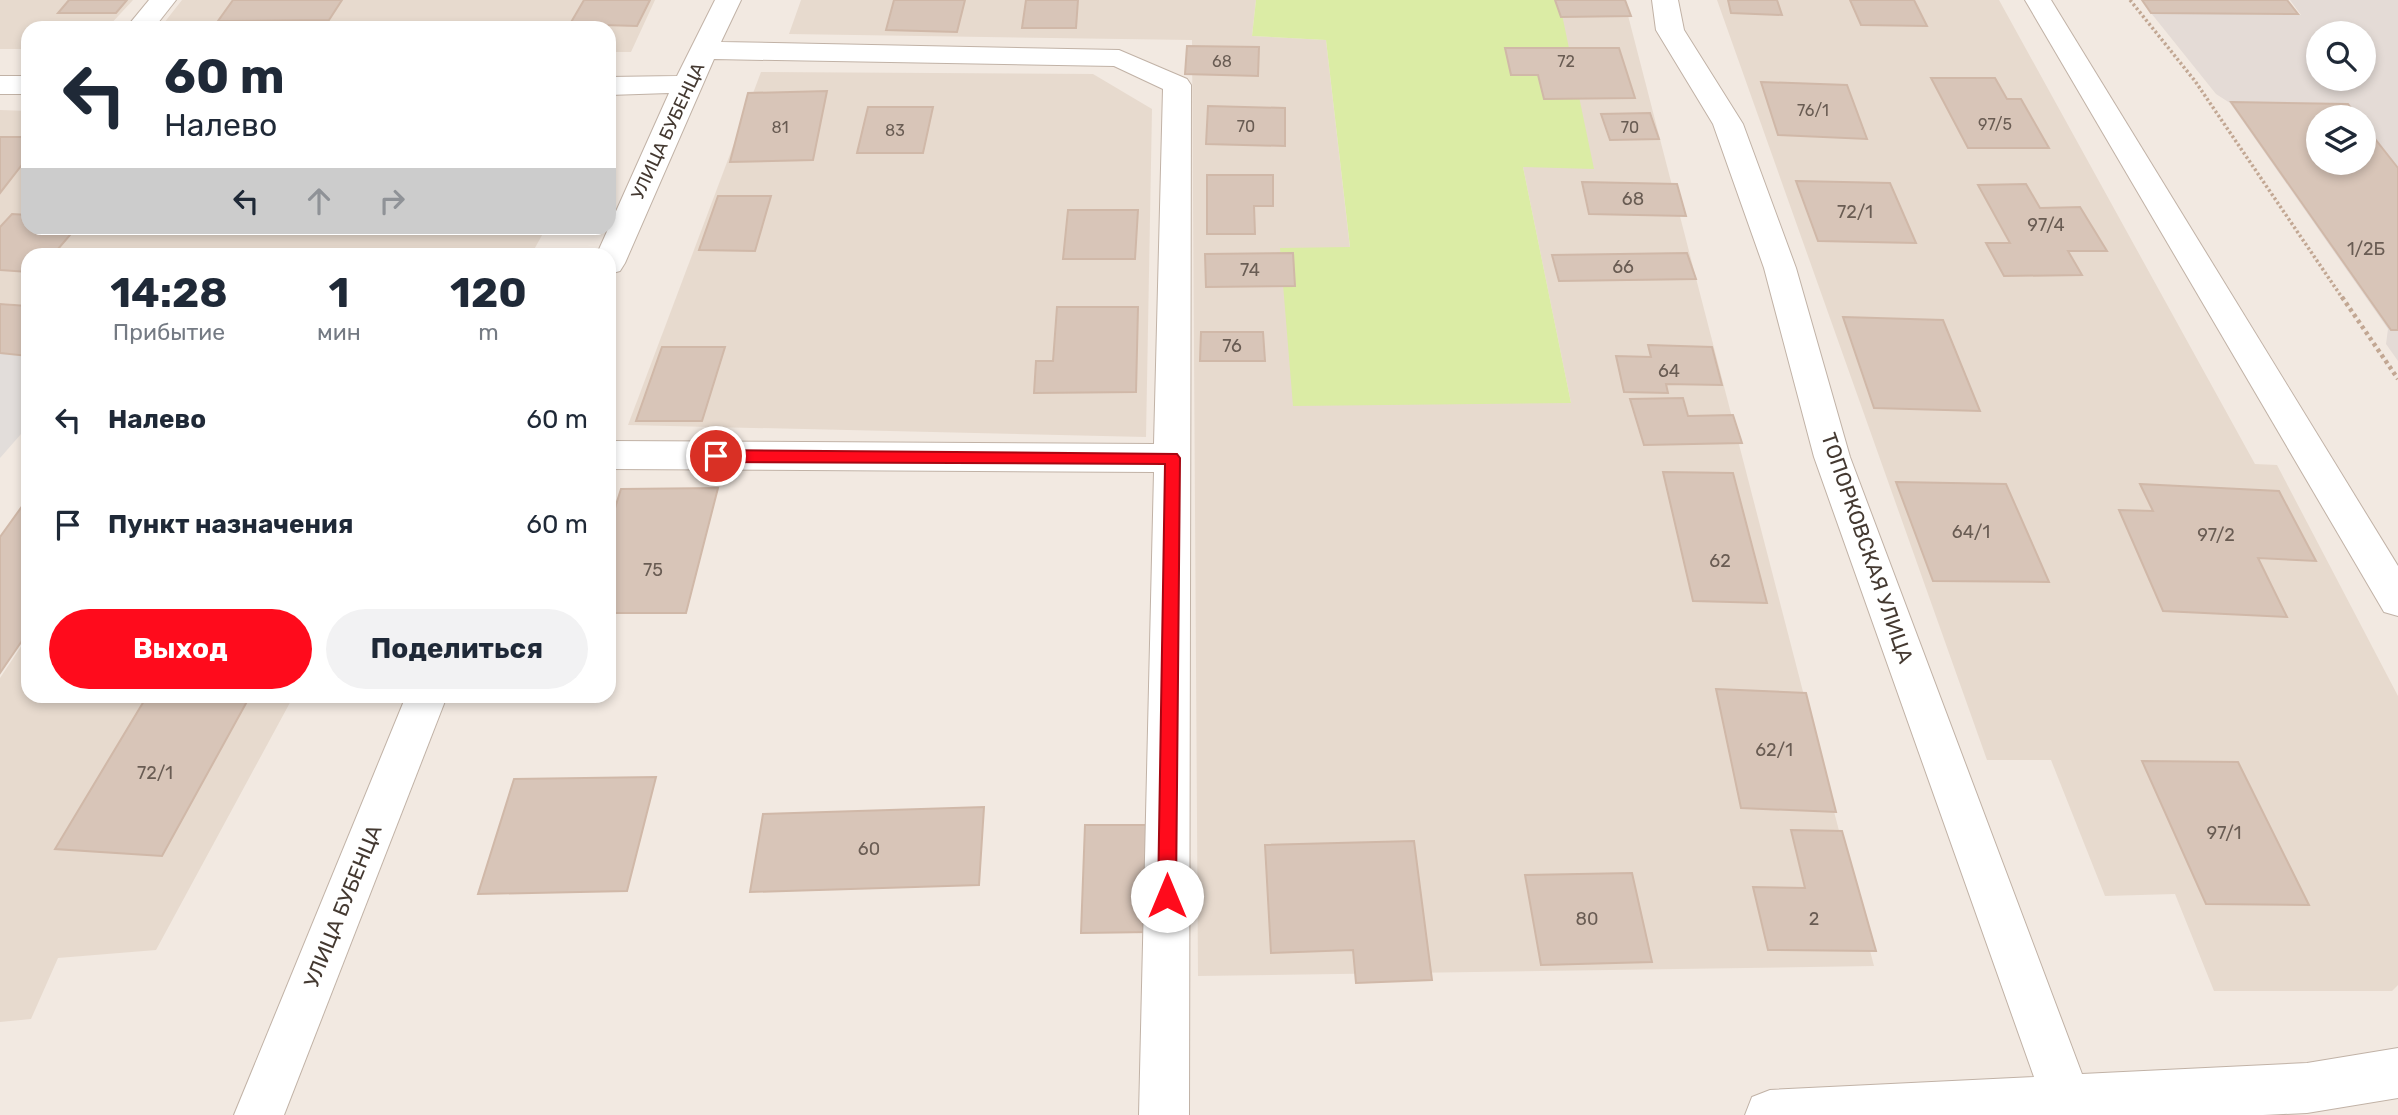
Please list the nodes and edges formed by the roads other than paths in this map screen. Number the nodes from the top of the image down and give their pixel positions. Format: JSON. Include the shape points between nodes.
{"nodes":[{"id":1,"x":163,"y":0,"type":"edge"},
{"id":2,"x":728,"y":0,"type":"edge"},
{"id":3,"x":1665,"y":0,"type":"edge"},
{"id":4,"x":2038,"y":0,"type":"edge"},
{"id":5,"x":146,"y":21,"type":"edge"},
{"id":6,"x":706,"y":50,"type":"junction"},
{"id":7,"x":687,"y":84,"type":"junction"},
{"id":8,"x":0,"y":85,"type":"edge"},
{"id":9,"x":21,"y":85,"type":"edge"},
{"id":10,"x":616,"y":86,"type":"edge"},
{"id":11,"x":615,"y":248,"type":"edge"},
{"id":12,"x":616,"y":455,"type":"edge"},
{"id":13,"x":1172,"y":458,"type":"junction"},
{"id":14,"x":2398,"y":600,"type":"edge"},
{"id":15,"x":425,"y":703,"type":"edge"},
{"id":16,"x":2398,"y":1073,"type":"edge"},
{"id":17,"x":2067,"y":1101,"type":"junction"},
{"id":18,"x":259,"y":1115,"type":"edge"},
{"id":19,"x":1164,"y":1115,"type":"edge"},
{"id":20,"x":1770,"y":1115,"type":"edge"}],
"edges":[{"from":1,"to":5,"type":"street"},
{"from":2,"to":6,"type":"street","name":"УЛИЦА БУБЕНЦА"},
{"from":3,"to":17,"type":"street","name":"ТОПОРКОВСКАЯ УЛИЦА","via":[[1670,30],[1728,124],[1780,268],[1832,457]]},
{"from":4,"to":14,"type":"street"},
{"from":6,"to":7,"type":"street","name":"УЛИЦА БУБЕНЦА"},
{"from":6,"to":13,"type":"street","via":[[1119,58],[1177,85]]},
{"from":7,"to":10,"type":"street"},
{"from":7,"to":11,"type":"street","name":"УЛИЦА БУБЕНЦА"},
{"from":8,"to":9,"type":"street"},
{"from":12,"to":13,"type":"street"},
{"from":13,"to":19,"type":"street"},
{"from":15,"to":18,"type":"street","name":"УЛИЦА БУБЕНЦА"},
{"from":16,"to":17,"type":"street","via":[[2307,1088]]},
{"from":17,"to":20,"type":"street"}]}
